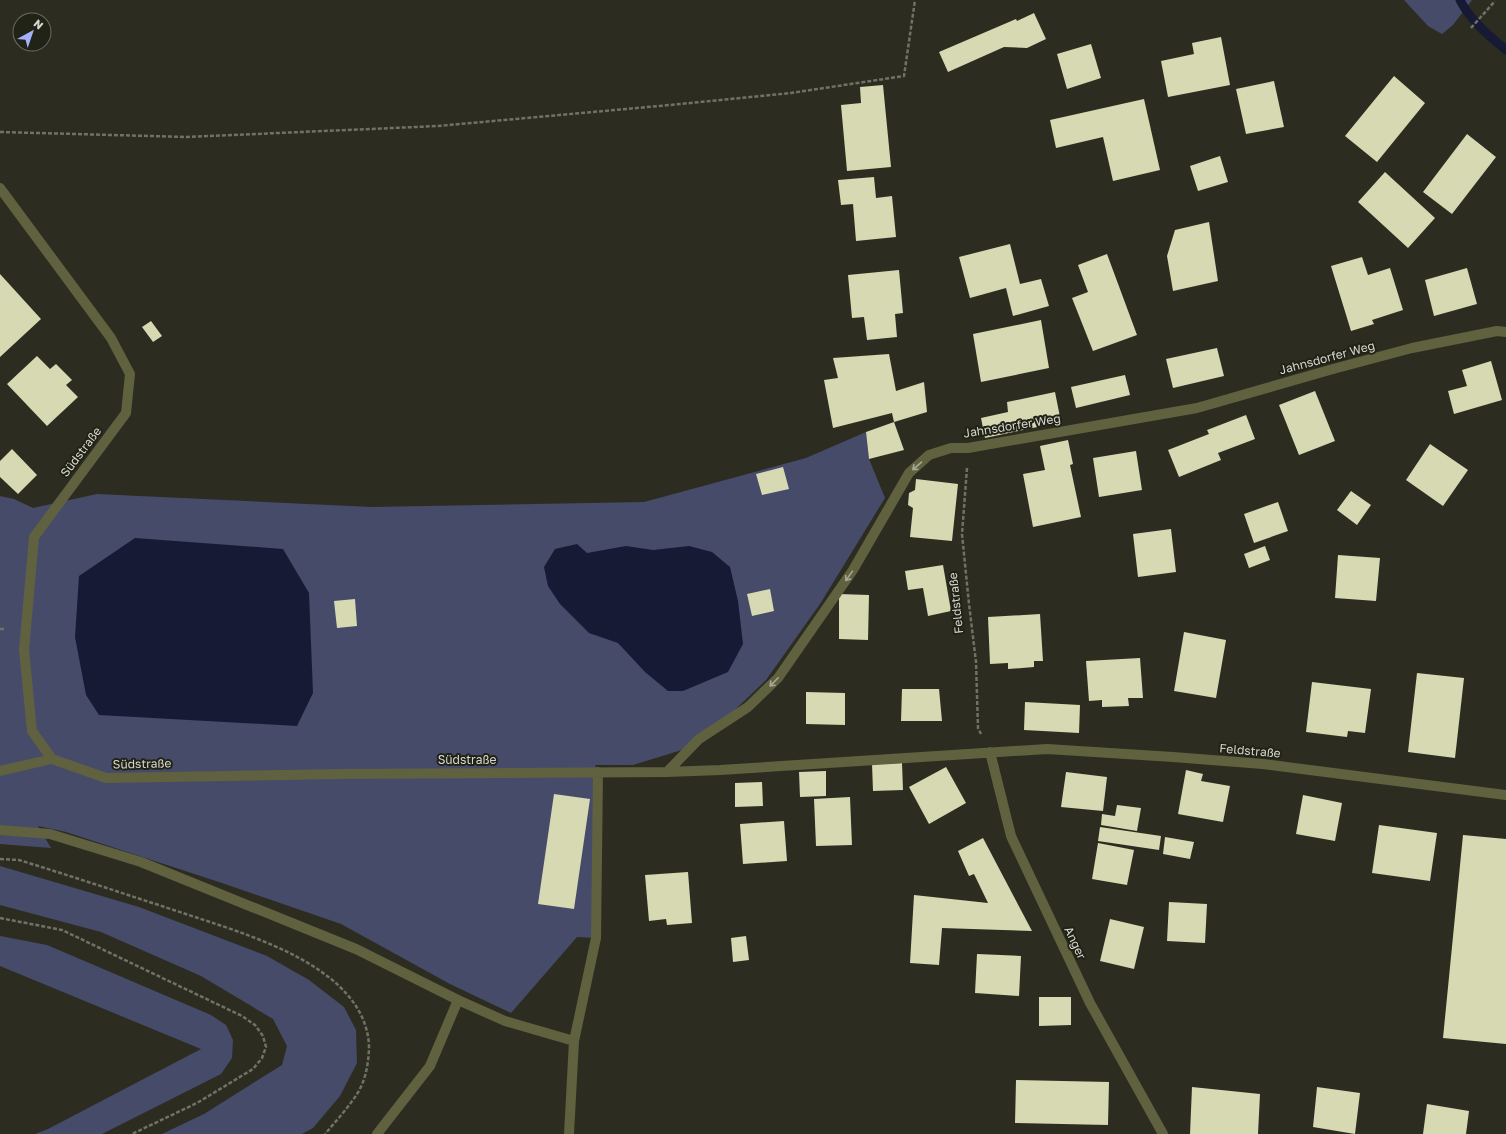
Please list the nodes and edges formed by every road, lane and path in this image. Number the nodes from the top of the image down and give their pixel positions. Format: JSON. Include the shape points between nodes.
{"nodes":[{"id":1,"x":915,"y":0,"type":"edge"},
{"id":2,"x":1495,"y":1,"type":"dead end"},
{"id":3,"x":1471,"y":28,"type":"dead end"},
{"id":4,"x":0,"y":132,"type":"edge"},
{"id":5,"x":0,"y":188,"type":"edge"},
{"id":6,"x":1506,"y":332,"type":"edge"},
{"id":7,"x":968,"y":448,"type":"junction"},
{"id":8,"x":0,"y":629,"type":"edge"},
{"id":9,"x":6,"y":629,"type":"dead end"},
{"id":10,"x":990,"y":752,"type":"junction"},
{"id":11,"x":52,"y":759,"type":"junction"},
{"id":12,"x":720,"y":770,"type":"joint"},
{"id":13,"x":0,"y":771,"type":"edge"},
{"id":14,"x":598,"y":772,"type":"junction"},
{"id":15,"x":666,"y":772,"type":"junction"},
{"id":16,"x":1506,"y":795,"type":"edge"},
{"id":17,"x":0,"y":830,"type":"edge"},
{"id":18,"x":0,"y":859,"type":"edge"},
{"id":19,"x":0,"y":918,"type":"edge"},
{"id":20,"x":458,"y":1000,"type":"junction"},
{"id":21,"x":574,"y":1041,"type":"junction"},
{"id":22,"x":132,"y":1134,"type":"edge"},
{"id":23,"x":325,"y":1134,"type":"edge"},
{"id":24,"x":377,"y":1134,"type":"edge"},
{"id":25,"x":569,"y":1134,"type":"edge"},
{"id":26,"x":1163,"y":1134,"type":"edge"}],
"edges":[{"from":1,"to":4,"type":"path","via":[[904,76],[791,93],[438,126],[187,137]]},
{"from":2,"to":3,"type":"path"},
{"from":5,"to":11,"type":"street","name":"Südstraße","via":[[111,338],[130,374],[126,413],[34,537],[24,650],[32,732]]},
{"from":6,"to":7,"type":"street","name":"Jahnsdorfer Weg","via":[[1497,331],[1412,348],[1197,408]]},
{"from":7,"to":10,"type":"path","name":"Feldstraße","via":[[962,534],[976,662],[978,728]]},
{"from":7,"to":15,"type":"street","name":"Jahnsdorfer Weg","one_way":true,"via":[[951,448],[929,455],[909,473],[853,570],[778,678],[748,707],[699,739]]},
{"from":8,"to":9,"type":"path"},
{"from":10,"to":12,"type":"street","name":"Feldstraße"},
{"from":10,"to":16,"type":"street","name":"Feldstraße","via":[[1047,749],[1173,756],[1262,764]]},
{"from":10,"to":26,"type":"street","name":"Anger","via":[[1011,836],[1090,1004]]},
{"from":11,"to":13,"type":"street"},
{"from":11,"to":14,"type":"street","name":"Südstraße","via":[[106,778]]},
{"from":12,"to":15,"type":"street","name":"Südstraße"},
{"from":14,"to":15,"type":"street","name":"Südstraße"},
{"from":14,"to":21,"type":"street","via":[[596,938]]},
{"from":17,"to":20,"type":"street","via":[[50,834],[141,862],[356,949]]},
{"from":18,"to":23,"type":"path","via":[[19,860],[256,938],[296,955],[331,978],[348,996],[362,1017],[368,1036],[369,1056],[357,1094]]},
{"from":19,"to":22,"type":"path","via":[[62,930],[242,1016],[255,1025],[262,1036],[266,1047],[262,1058],[253,1069],[197,1103]]},
{"from":20,"to":21,"type":"street","via":[[505,1021]]},
{"from":20,"to":24,"type":"street","via":[[430,1066]]},
{"from":21,"to":25,"type":"street"}]}
